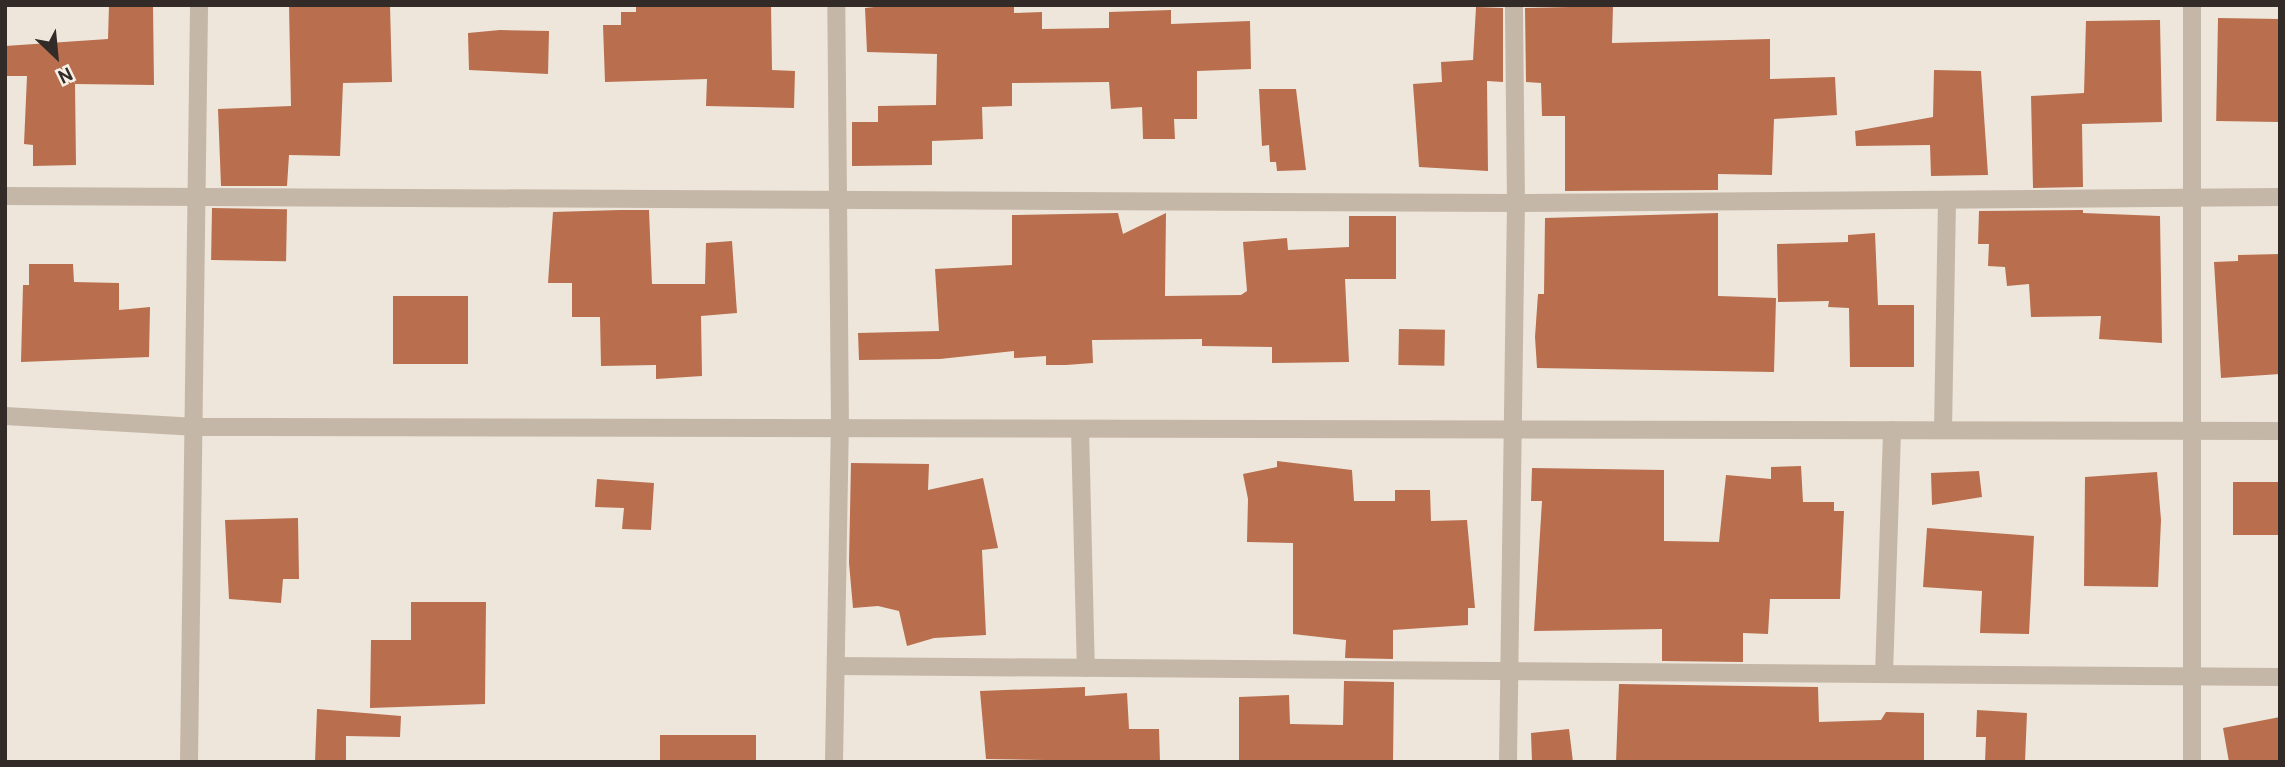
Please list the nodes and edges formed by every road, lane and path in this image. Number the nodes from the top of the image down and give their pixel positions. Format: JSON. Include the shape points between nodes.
{"nodes":[{"id":1,"x":198,"y":5,"type":"edge"},
{"id":2,"x":836,"y":5,"type":"edge"},
{"id":3,"x":1514,"y":5,"type":"edge"},
{"id":4,"x":2192,"y":5,"type":"edge"},
{"id":5,"x":5,"y":196,"type":"edge"},
{"id":6,"x":196,"y":196,"type":"junction"},
{"id":7,"x":2280,"y":197,"type":"edge"},
{"id":8,"x":2191,"y":198,"type":"junction"},
{"id":9,"x":839,"y":200,"type":"junction"},
{"id":10,"x":1947,"y":200,"type":"junction"},
{"id":11,"x":1516,"y":203,"type":"junction"},
{"id":12,"x":5,"y":416,"type":"edge"},
{"id":13,"x":193,"y":427,"type":"junction"},
{"id":14,"x":840,"y":429,"type":"junction"},
{"id":15,"x":1080,"y":429,"type":"junction"},
{"id":16,"x":1511,"y":429,"type":"junction"},
{"id":17,"x":1892,"y":430,"type":"junction"},
{"id":18,"x":1943,"y":430,"type":"junction"},
{"id":19,"x":2280,"y":430,"type":"edge"},
{"id":20,"x":2190,"y":431,"type":"junction"},
{"id":21,"x":837,"y":666,"type":"junction"},
{"id":22,"x":1086,"y":668,"type":"junction"},
{"id":23,"x":1509,"y":671,"type":"junction"},
{"id":24,"x":1884,"y":674,"type":"junction"},
{"id":25,"x":2193,"y":676,"type":"junction"},
{"id":26,"x":2280,"y":677,"type":"edge"},
{"id":27,"x":189,"y":762,"type":"edge"},
{"id":28,"x":834,"y":762,"type":"edge"},
{"id":29,"x":1508,"y":762,"type":"edge"},
{"id":30,"x":2192,"y":762,"type":"edge"}],
"edges":[{"from":1,"to":6,"type":"street"},
{"from":2,"to":9,"type":"street"},
{"from":3,"to":11,"type":"street"},
{"from":4,"to":8,"type":"street"},
{"from":5,"to":6,"type":"street"},
{"from":6,"to":9,"type":"street"},
{"from":6,"to":13,"type":"street"},
{"from":7,"to":8,"type":"street"},
{"from":8,"to":10,"type":"street"},
{"from":8,"to":20,"type":"street"},
{"from":9,"to":11,"type":"street"},
{"from":9,"to":14,"type":"street"},
{"from":10,"to":11,"type":"street"},
{"from":10,"to":18,"type":"street"},
{"from":11,"to":16,"type":"street"},
{"from":12,"to":13,"type":"street"},
{"from":13,"to":14,"type":"street"},
{"from":13,"to":27,"type":"street"},
{"from":14,"to":15,"type":"street"},
{"from":14,"to":21,"type":"street"},
{"from":15,"to":16,"type":"street"},
{"from":15,"to":22,"type":"street"},
{"from":16,"to":17,"type":"street"},
{"from":16,"to":23,"type":"street"},
{"from":17,"to":18,"type":"street"},
{"from":17,"to":24,"type":"street"},
{"from":18,"to":20,"type":"street"},
{"from":19,"to":20,"type":"street"},
{"from":20,"to":25,"type":"street"},
{"from":21,"to":22,"type":"street"},
{"from":21,"to":28,"type":"street"},
{"from":22,"to":23,"type":"street"},
{"from":23,"to":24,"type":"street"},
{"from":23,"to":29,"type":"street"},
{"from":24,"to":25,"type":"street"},
{"from":25,"to":26,"type":"street"},
{"from":25,"to":30,"type":"street"}]}
